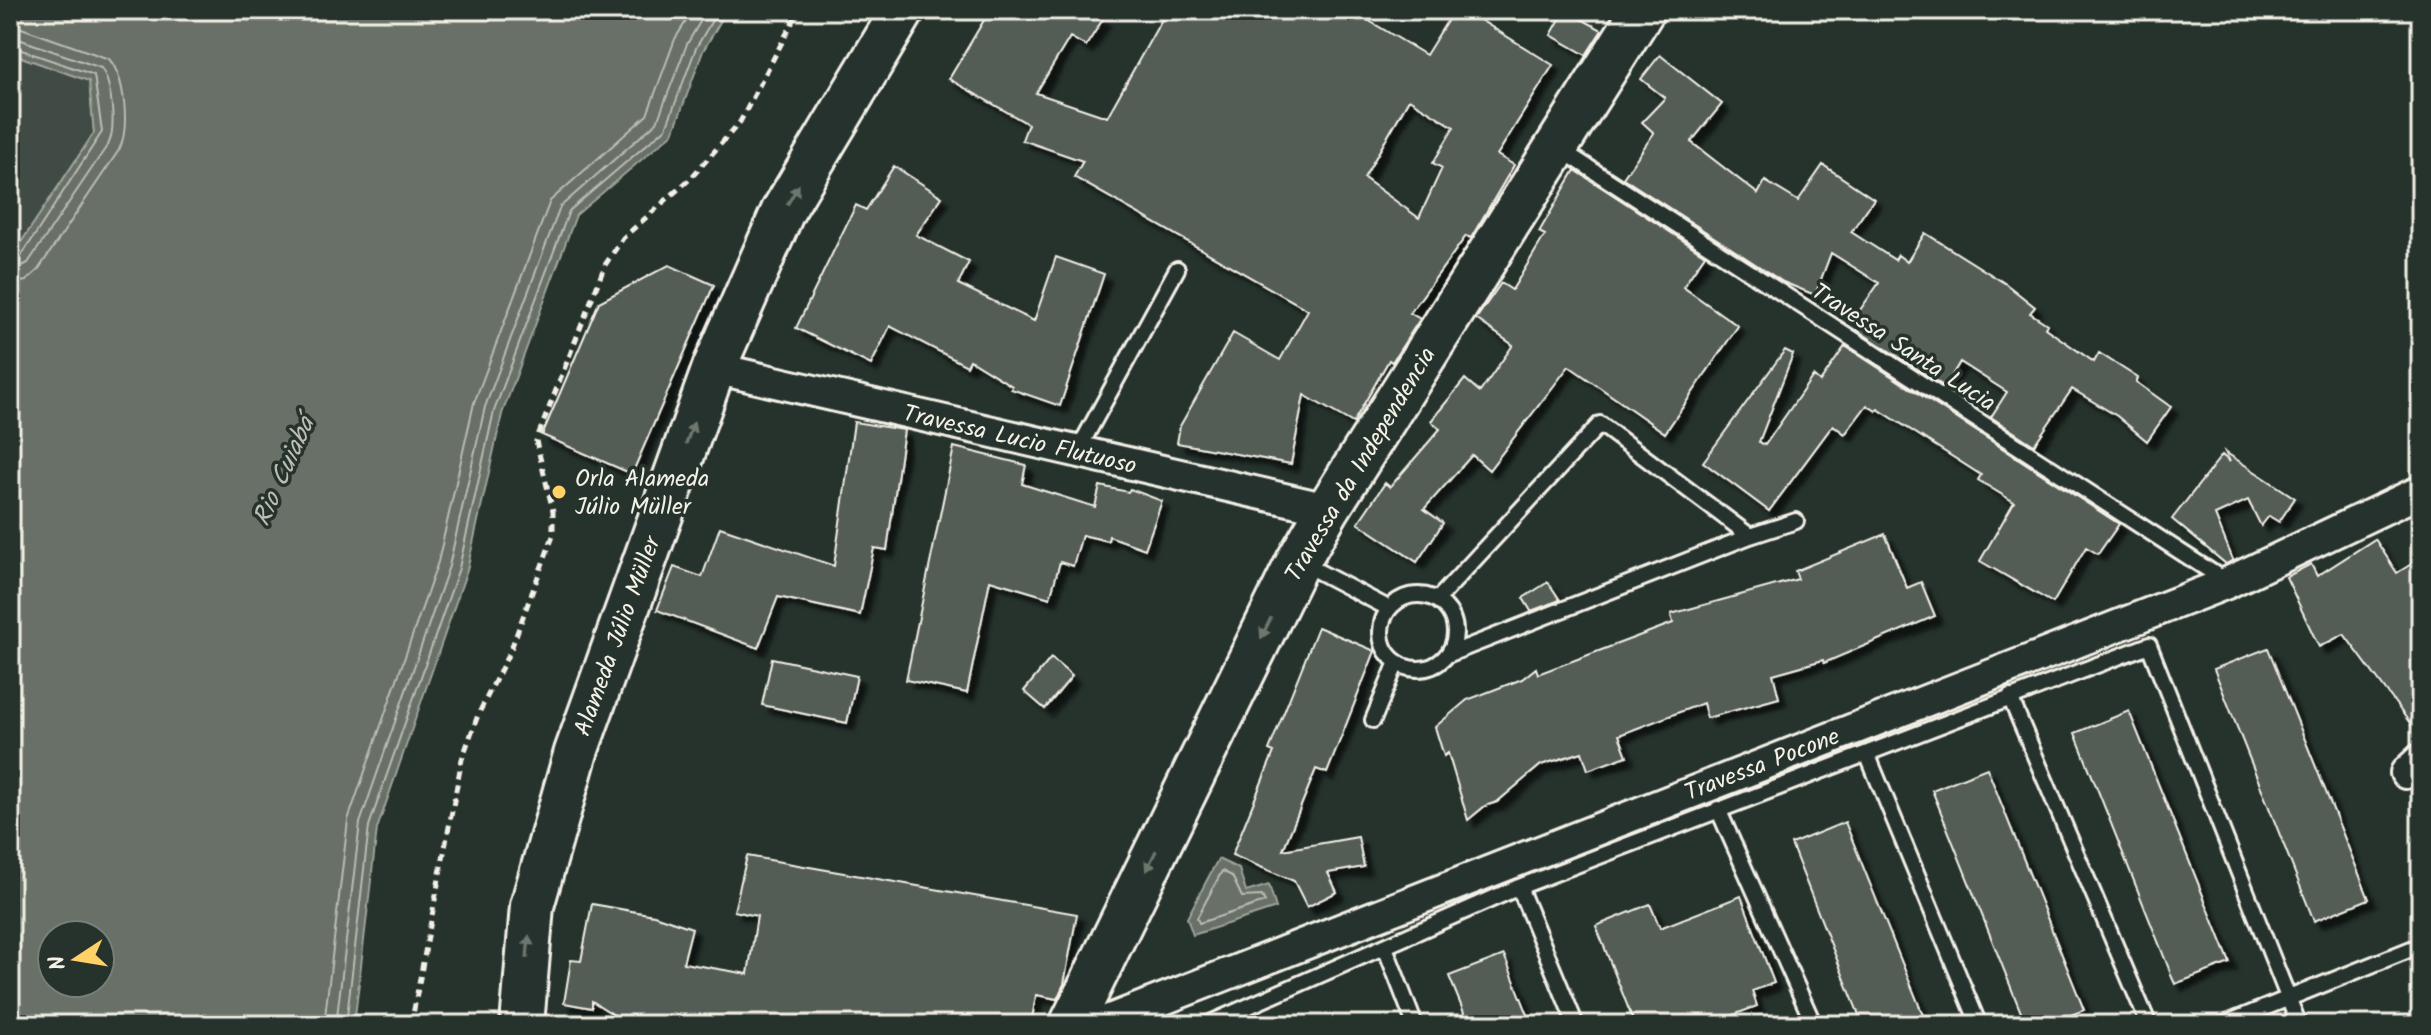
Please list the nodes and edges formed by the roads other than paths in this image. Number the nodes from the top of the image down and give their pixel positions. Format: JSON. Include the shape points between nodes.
{"nodes":[{"id":1,"x":903,"y":10,"type":"edge"},
{"id":2,"x":1643,"y":10,"type":"edge"},
{"id":3,"x":1558,"y":148,"type":"junction"},
{"id":4,"x":1177,"y":269,"type":"dead end"},
{"id":5,"x":714,"y":368,"type":"junction"},
{"id":6,"x":1076,"y":453,"type":"junction"},
{"id":7,"x":2421,"y":491,"type":"edge"},
{"id":8,"x":1328,"y":509,"type":"junction"},
{"id":9,"x":1796,"y":521,"type":"dead end"},
{"id":10,"x":1750,"y":536,"type":"junction"},
{"id":11,"x":1298,"y":561,"type":"junction"},
{"id":12,"x":2227,"y":583,"type":"junction"},
{"id":13,"x":1437,"y":600,"type":"junction"},
{"id":14,"x":1388,"y":608,"type":"junction"},
{"id":15,"x":1447,"y":655,"type":"junction"},
{"id":16,"x":1397,"y":662,"type":"junction"},
{"id":17,"x":2010,"y":697,"type":"junction"},
{"id":18,"x":1373,"y":720,"type":"dead end"},
{"id":19,"x":1868,"y":756,"type":"junction"},
{"id":20,"x":1718,"y":809,"type":"junction"},
{"id":21,"x":1519,"y":887,"type":"junction"},
{"id":22,"x":2421,"y":945,"type":"edge"},
{"id":23,"x":1385,"y":947,"type":"junction"},
{"id":24,"x":2289,"y":998,"type":"junction"},
{"id":25,"x":1244,"y":1010,"type":"junction"},
{"id":26,"x":522,"y":1025,"type":"edge"},
{"id":27,"x":1071,"y":1025,"type":"edge"},
{"id":28,"x":1097,"y":1025,"type":"edge"},
{"id":29,"x":1206,"y":1025,"type":"edge"},
{"id":30,"x":1250,"y":1025,"type":"edge"},
{"id":31,"x":1415,"y":1025,"type":"edge"},
{"id":32,"x":1576,"y":1025,"type":"edge"},
{"id":33,"x":1814,"y":1025,"type":"edge"},
{"id":34,"x":1979,"y":1025,"type":"edge"},
{"id":35,"x":2149,"y":1025,"type":"edge"},
{"id":36,"x":2222,"y":1025,"type":"edge"},
{"id":37,"x":2299,"y":1025,"type":"edge"}],
"edges":[{"from":5,"to":1,"type":"main road","name":"Alameda Júlio Müller","one_way":true,"via":[[783,211]]},
{"from":2,"to":3,"type":"main road","name":"Travessa da Independencia"},
{"from":3,"to":8,"type":"main road","name":"Travessa da Independencia"},
{"from":3,"to":12,"type":"lane","name":"Travessa Santa Lucia"},
{"from":4,"to":6,"type":"lane"},
{"from":5,"to":6,"type":"street","name":"Travessa Lucio Flutuoso"},
{"from":26,"to":5,"type":"main road","name":"Alameda Júlio Müller","one_way":true,"via":[[532,906],[576,752]]},
{"from":6,"to":8,"type":"street","name":"Travessa Lucio Flutuoso"},
{"from":7,"to":12,"type":"street","name":"Travessa Pocone"},
{"from":8,"to":11,"type":"main road","name":"Travessa da Independencia"},
{"from":9,"to":10,"type":"lane"},
{"from":10,"to":13,"type":"lane","via":[[1600,424]]},
{"from":10,"to":15,"type":"lane"},
{"from":11,"to":14,"type":"lane"},
{"from":11,"to":27,"type":"main road","name":"Travessa da Independencia","one_way":true},
{"from":12,"to":28,"type":"street","name":"Travessa Pocone"},
{"from":13,"to":14,"type":"lane","via":[[1417,594]]},
{"from":13,"to":15,"type":"lane","via":[[1453,619],[1455,632]]},
{"from":14,"to":16,"type":"lane","via":[[1381,631],[1388,654]]},
{"from":15,"to":16,"type":"lane","via":[[1418,669]]},
{"from":16,"to":18,"type":"lane"},
{"from":17,"to":19,"type":"lane"},
{"from":17,"to":24,"type":"lane","via":[[2149,645]]},
{"from":17,"to":35,"type":"lane"},
{"from":19,"to":20,"type":"lane"},
{"from":19,"to":34,"type":"lane"},
{"from":20,"to":21,"type":"lane"},
{"from":20,"to":33,"type":"lane"},
{"from":21,"to":23,"type":"lane"},
{"from":21,"to":32,"type":"lane"},
{"from":22,"to":24,"type":"lane"},
{"from":23,"to":25,"type":"lane"},
{"from":23,"to":31,"type":"lane"},
{"from":24,"to":36,"type":"lane"},
{"from":24,"to":37,"type":"lane"},
{"from":25,"to":29,"type":"lane"},
{"from":25,"to":30,"type":"lane"}]}
